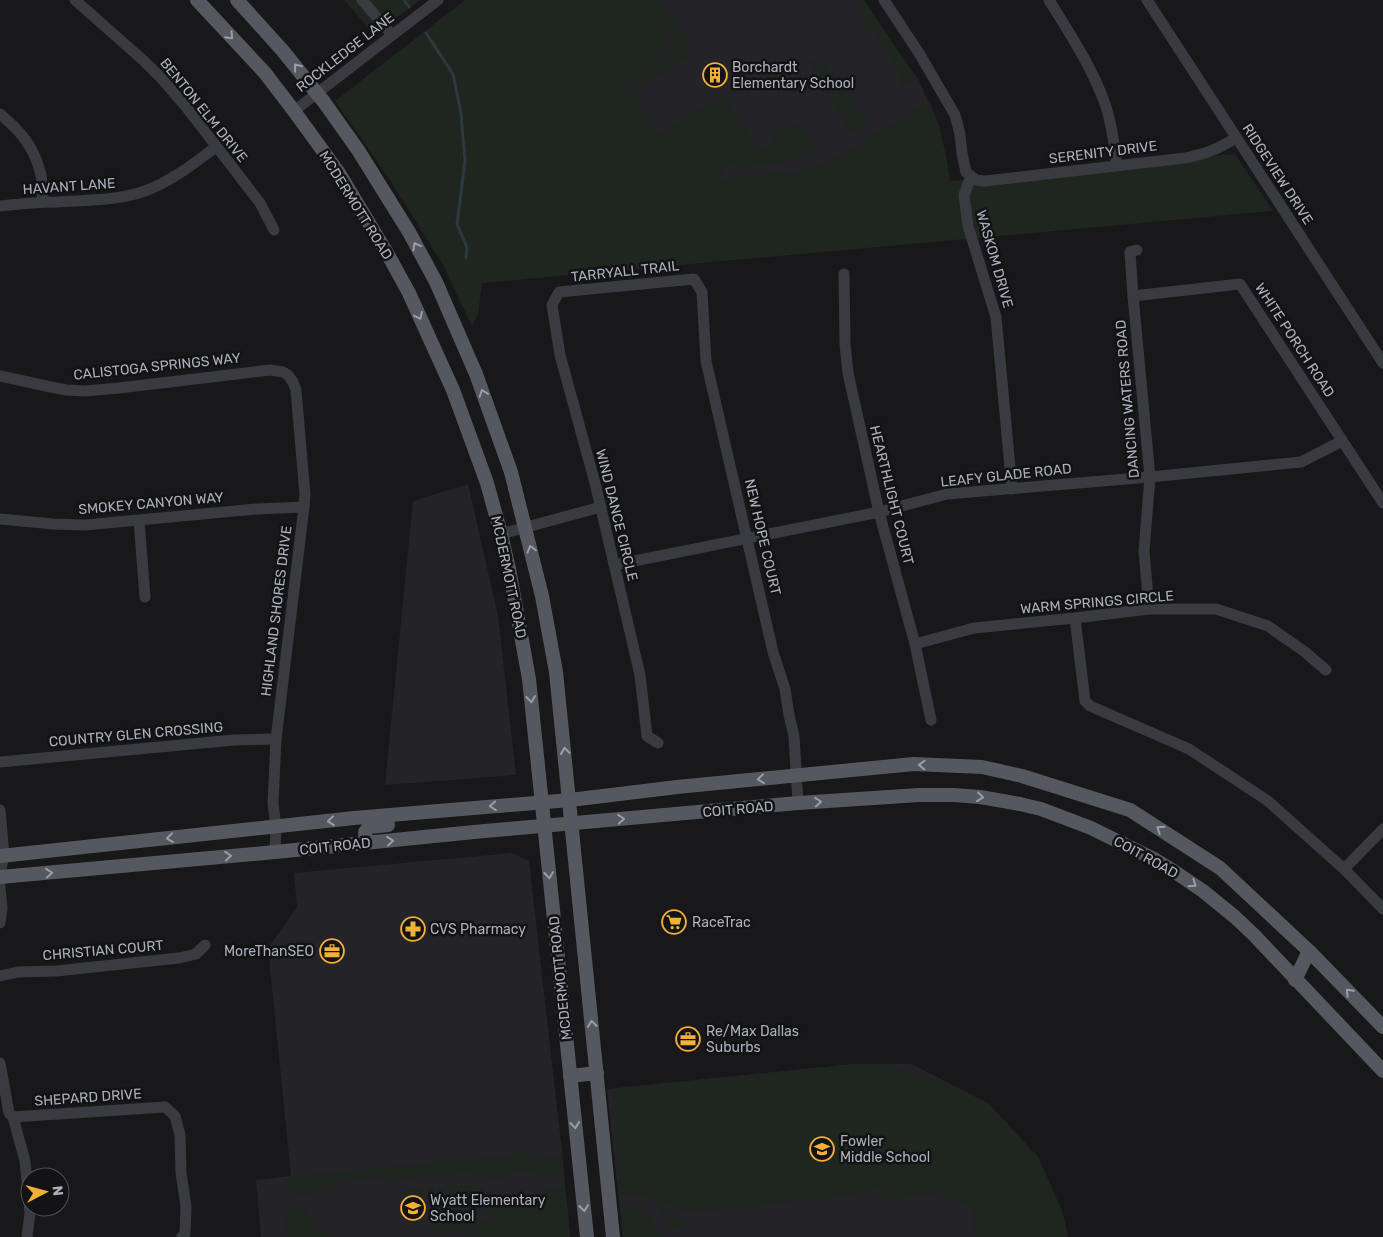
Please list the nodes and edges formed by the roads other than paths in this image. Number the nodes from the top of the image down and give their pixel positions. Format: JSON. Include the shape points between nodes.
{"nodes":[{"id":1,"x":75,"y":0,"type":"edge"},
{"id":2,"x":197,"y":0,"type":"edge"},
{"id":3,"x":237,"y":0,"type":"edge"},
{"id":4,"x":362,"y":0,"type":"edge"},
{"id":5,"x":438,"y":0,"type":"edge"},
{"id":6,"x":884,"y":0,"type":"edge"},
{"id":7,"x":1049,"y":0,"type":"edge"},
{"id":8,"x":1147,"y":0,"type":"edge"},
{"id":9,"x":392,"y":35,"type":"junction"},
{"id":10,"x":317,"y":93,"type":"junction"},
{"id":11,"x":294,"y":111,"type":"junction"},
{"id":12,"x":0,"y":114,"type":"edge"},
{"id":13,"x":1236,"y":138,"type":"junction"},
{"id":14,"x":216,"y":147,"type":"junction"},
{"id":15,"x":1117,"y":165,"type":"junction"},
{"id":16,"x":971,"y":176,"type":"junction"},
{"id":17,"x":43,"y":202,"type":"junction"},
{"id":18,"x":0,"y":206,"type":"edge"},
{"id":19,"x":274,"y":230,"type":"dead end"},
{"id":20,"x":1137,"y":250,"type":"dead end"},
{"id":21,"x":844,"y":274,"type":"dead end"},
{"id":22,"x":694,"y":279,"type":"joint"},
{"id":23,"x":559,"y":292,"type":"joint"},
{"id":24,"x":1133,"y":296,"type":"junction"},
{"id":25,"x":1383,"y":364,"type":"edge"},
{"id":26,"x":288,"y":375,"type":"joint"},
{"id":27,"x":0,"y":376,"type":"edge"},
{"id":28,"x":1342,"y":441,"type":"junction"},
{"id":29,"x":1150,"y":477,"type":"junction"},
{"id":30,"x":1012,"y":489,"type":"junction"},
{"id":31,"x":1383,"y":503,"type":"edge"},
{"id":32,"x":304,"y":507,"type":"junction"},
{"id":33,"x":601,"y":507,"type":"junction"},
{"id":34,"x":879,"y":512,"type":"junction"},
{"id":35,"x":0,"y":519,"type":"edge"},
{"id":36,"x":139,"y":521,"type":"junction"},
{"id":37,"x":525,"y":528,"type":"junction"},
{"id":38,"x":502,"y":534,"type":"junction"},
{"id":39,"x":748,"y":539,"type":"junction"},
{"id":40,"x":614,"y":565,"type":"junction"},
{"id":41,"x":146,"y":597,"type":"dead end"},
{"id":42,"x":1149,"y":609,"type":"junction"},
{"id":43,"x":1075,"y":618,"type":"junction"},
{"id":44,"x":915,"y":644,"type":"junction"},
{"id":45,"x":1326,"y":670,"type":"dead end"},
{"id":46,"x":931,"y":720,"type":"dead end"},
{"id":47,"x":276,"y":739,"type":"junction"},
{"id":48,"x":658,"y":743,"type":"dead end"},
{"id":49,"x":0,"y":762,"type":"edge"},
{"id":50,"x":797,"y":775,"type":"junction"},
{"id":51,"x":570,"y":800,"type":"junction"},
{"id":52,"x":542,"y":802,"type":"junction"},
{"id":53,"x":798,"y":803,"type":"junction"},
{"id":54,"x":0,"y":810,"type":"edge"},
{"id":55,"x":409,"y":814,"type":"junction"},
{"id":56,"x":572,"y":824,"type":"junction"},
{"id":57,"x":276,"y":826,"type":"junction"},
{"id":58,"x":544,"y":826,"type":"junction"},
{"id":59,"x":1383,"y":829,"type":"edge"},
{"id":60,"x":366,"y":843,"type":"junction"},
{"id":61,"x":275,"y":852,"type":"junction"},
{"id":62,"x":2,"y":855,"type":"edge"},
{"id":63,"x":1344,"y":869,"type":"junction"},
{"id":64,"x":0,"y":876,"type":"edge"},
{"id":65,"x":0,"y":886,"type":"edge"},
{"id":66,"x":1383,"y":908,"type":"edge"},
{"id":67,"x":0,"y":923,"type":"edge"},
{"id":68,"x":205,"y":945,"type":"dead end"},
{"id":69,"x":1309,"y":951,"type":"junction"},
{"id":70,"x":1281,"y":965,"type":"junction"},
{"id":71,"x":0,"y":976,"type":"edge"},
{"id":72,"x":1296,"y":980,"type":"junction"},
{"id":73,"x":1383,"y":1027,"type":"edge"},
{"id":74,"x":0,"y":1064,"type":"edge"},
{"id":75,"x":1383,"y":1070,"type":"edge"},
{"id":76,"x":597,"y":1073,"type":"junction"},
{"id":77,"x":570,"y":1076,"type":"junction"},
{"id":78,"x":12,"y":1117,"type":"junction"},
{"id":79,"x":27,"y":1237,"type":"edge"},
{"id":80,"x":182,"y":1237,"type":"edge"},
{"id":81,"x":587,"y":1237,"type":"edge"},
{"id":82,"x":613,"y":1237,"type":"edge"}],
"edges":[{"from":1,"to":14,"type":"street","name":"BENTON ELM DRIVE","via":[[144,61]]},
{"from":2,"to":11,"type":"main road","name":"MCDERMOTT ROAD","one_way":true,"via":[[265,73]]},
{"from":10,"to":3,"type":"main road","name":"MCDERMOTT ROAD","one_way":true,"via":[[284,50]]},
{"from":4,"to":9,"type":"street"},
{"from":5,"to":9,"type":"street","name":"ROCKLEDGE LANE"},
{"from":6,"to":16,"type":"street","via":[[955,115],[964,166]]},
{"from":7,"to":15,"type":"street","via":[[1091,70],[1106,106]]},
{"from":8,"to":13,"type":"street","name":"RIDGEVIEW DRIVE"},
{"from":9,"to":10,"type":"street","name":"ROCKLEDGE LANE"},
{"from":10,"to":11,"type":"street","name":"ROCKLEDGE LANE"},
{"from":37,"to":10,"type":"main road","name":"MCDERMOTT ROAD","one_way":true,"via":[[510,472],[476,374],[436,282],[358,150]]},
{"from":11,"to":38,"type":"main road","name":"MCDERMOTT ROAD","one_way":true,"via":[[339,173],[409,293],[453,390]]},
{"from":12,"to":17,"type":"street","via":[[19,130],[32,151],[40,172]]},
{"from":13,"to":15,"type":"street","name":"SERENITY DRIVE","via":[[1206,154]]},
{"from":13,"to":25,"type":"street","name":"RIDGEVIEW DRIVE"},
{"from":14,"to":17,"type":"street","name":"HAVANT LANE","via":[[181,174],[143,192],[114,199]]},
{"from":14,"to":19,"type":"street","name":"BENTON ELM DRIVE","via":[[260,203]]},
{"from":15,"to":16,"type":"street","name":"SERENITY DRIVE","via":[[985,180]]},
{"from":16,"to":30,"type":"street","name":"WASKOM DRIVE","via":[[964,195],[968,226],[996,317]]},
{"from":17,"to":18,"type":"street","name":"HAVANT LANE"},
{"from":20,"to":24,"type":"street","name":"DANCING WATERS ROAD","via":[[1130,252]]},
{"from":21,"to":34,"type":"street","name":"HEARTHLIGHT COURT","via":[[844,344],[848,373]]},
{"from":22,"to":23,"type":"street","name":"TARRYALL TRAIL"},
{"from":22,"to":39,"type":"street","name":"NEW HOPE COURT","via":[[702,292],[706,361]]},
{"from":23,"to":33,"type":"street","name":"WIND DANCE CIRCLE","via":[[552,305],[560,355]]},
{"from":24,"to":28,"type":"street","name":"WHITE PORCH ROAD","via":[[1240,284]]},
{"from":24,"to":29,"type":"street","name":"DANCING WATERS ROAD"},
{"from":26,"to":27,"type":"street","name":"CALISTOGA SPRINGS WAY","via":[[270,370],[85,391],[51,388]]},
{"from":26,"to":32,"type":"street","name":"HIGHLAND SHORES DRIVE","via":[[297,398]]},
{"from":28,"to":29,"type":"street","name":"LEAFY GLADE ROAD","via":[[1301,462]]},
{"from":28,"to":31,"type":"street","name":"WHITE PORCH ROAD"},
{"from":29,"to":30,"type":"street","name":"LEAFY GLADE ROAD"},
{"from":29,"to":42,"type":"street","name":"DANCING WATERS ROAD","via":[[1144,552]]},
{"from":30,"to":34,"type":"street","name":"LEAFY GLADE ROAD","via":[[947,494]]},
{"from":32,"to":36,"type":"street","name":"SMOKEY CANYON WAY"},
{"from":32,"to":47,"type":"street","name":"HIGHLAND SHORES DRIVE"},
{"from":33,"to":37,"type":"street"},
{"from":33,"to":40,"type":"street","name":"WIND DANCE CIRCLE"},
{"from":34,"to":39,"type":"street","name":"LEAFY GLADE ROAD"},
{"from":34,"to":44,"type":"street","name":"HEARTHLIGHT COURT"},
{"from":35,"to":36,"type":"street","name":"SMOKEY CANYON WAY","via":[[85,525]]},
{"from":36,"to":41,"type":"street"},
{"from":37,"to":38,"type":"street"},
{"from":51,"to":37,"type":"main road","name":"MCDERMOTT ROAD","one_way":true,"via":[[556,672]]},
{"from":38,"to":52,"type":"main road","name":"MCDERMOTT ROAD","one_way":true,"via":[[529,679]]},
{"from":39,"to":40,"type":"street","name":"LEAFY GLADE ROAD"},
{"from":39,"to":50,"type":"street","name":"NEW HOPE COURT","via":[[785,688]]},
{"from":40,"to":48,"type":"street","name":"WIND DANCE CIRCLE","via":[[640,675],[647,736]]},
{"from":42,"to":43,"type":"street","name":"WARM SPRINGS CIRCLE"},
{"from":42,"to":45,"type":"street","name":"WARM SPRINGS CIRCLE","via":[[1216,609],[1268,626]]},
{"from":43,"to":44,"type":"street","name":"WARM SPRINGS CIRCLE","via":[[974,628]]},
{"from":43,"to":63,"type":"street","via":[[1085,701],[1090,706],[1189,750],[1268,801]]},
{"from":44,"to":46,"type":"street","name":"HEARTHLIGHT COURT"},
{"from":47,"to":49,"type":"street","name":"COUNTRY GLEN CROSSING"},
{"from":47,"to":57,"type":"street","name":"HIGHLAND SHORES DRIVE","via":[[273,804]]},
{"from":50,"to":51,"type":"main road","name":"COIT ROAD","one_way":true},
{"from":50,"to":53,"type":"street","name":"NEW HOPE COURT"},
{"from":69,"to":50,"type":"main road","name":"COIT ROAD","one_way":true,"via":[[1220,868],[1130,810],[1022,776],[982,767],[914,764]]},
{"from":51,"to":52,"type":"main road","name":"COIT ROAD"},
{"from":51,"to":56,"type":"main road","name":"MCDERMOTT ROAD"},
{"from":52,"to":55,"type":"main road","name":"COIT ROAD","one_way":true},
{"from":52,"to":58,"type":"main road","name":"MCDERMOTT ROAD"},
{"from":56,"to":53,"type":"main road","name":"COIT ROAD","one_way":true},
{"from":53,"to":70,"type":"main road","name":"COIT ROAD","one_way":true,"via":[[954,795],[1041,809],[1115,839],[1175,872],[1235,917]]},
{"from":54,"to":62,"type":"street"},
{"from":55,"to":57,"type":"main road","name":"COIT ROAD","one_way":true},
{"from":55,"to":60,"type":"main road","via":[[399,824],[368,827],[364,832]]},
{"from":56,"to":58,"type":"main road","name":"COIT ROAD"},
{"from":76,"to":56,"type":"main road","name":"MCDERMOTT ROAD","one_way":true},
{"from":57,"to":61,"type":"street","name":"HIGHLAND SHORES DRIVE"},
{"from":57,"to":62,"type":"main road","name":"COIT ROAD","one_way":true},
{"from":60,"to":58,"type":"main road","name":"COIT ROAD","one_way":true},
{"from":58,"to":77,"type":"main road","name":"MCDERMOTT ROAD","one_way":true},
{"from":59,"to":63,"type":"street"},
{"from":60,"to":61,"type":"main road","name":"COIT ROAD"},
{"from":64,"to":61,"type":"main road","name":"COIT ROAD","one_way":true},
{"from":62,"to":64,"type":"street"},
{"from":63,"to":66,"type":"street"},
{"from":65,"to":67,"type":"street"},
{"from":68,"to":71,"type":"street","name":"CHRISTIAN COURT","via":[[196,954],[178,958]]},
{"from":69,"to":70,"type":"main road"},
{"from":69,"to":72,"type":"main road"},
{"from":73,"to":69,"type":"main road","name":"COIT ROAD","one_way":true},
{"from":70,"to":72,"type":"main road","name":"COIT ROAD"},
{"from":72,"to":75,"type":"main road","name":"COIT ROAD"},
{"from":74,"to":78,"type":"street"},
{"from":76,"to":77,"type":"main road"},
{"from":76,"to":82,"type":"main road","name":"MCDERMOTT ROAD"},
{"from":77,"to":81,"type":"main road","name":"MCDERMOTT ROAD","one_way":true},
{"from":78,"to":79,"type":"street","via":[[25,1161],[30,1213]]},
{"from":78,"to":80,"type":"street","name":"SHEPARD DRIVE","via":[[165,1107],[175,1116],[180,1135],[186,1206],[185,1234]]}]}
